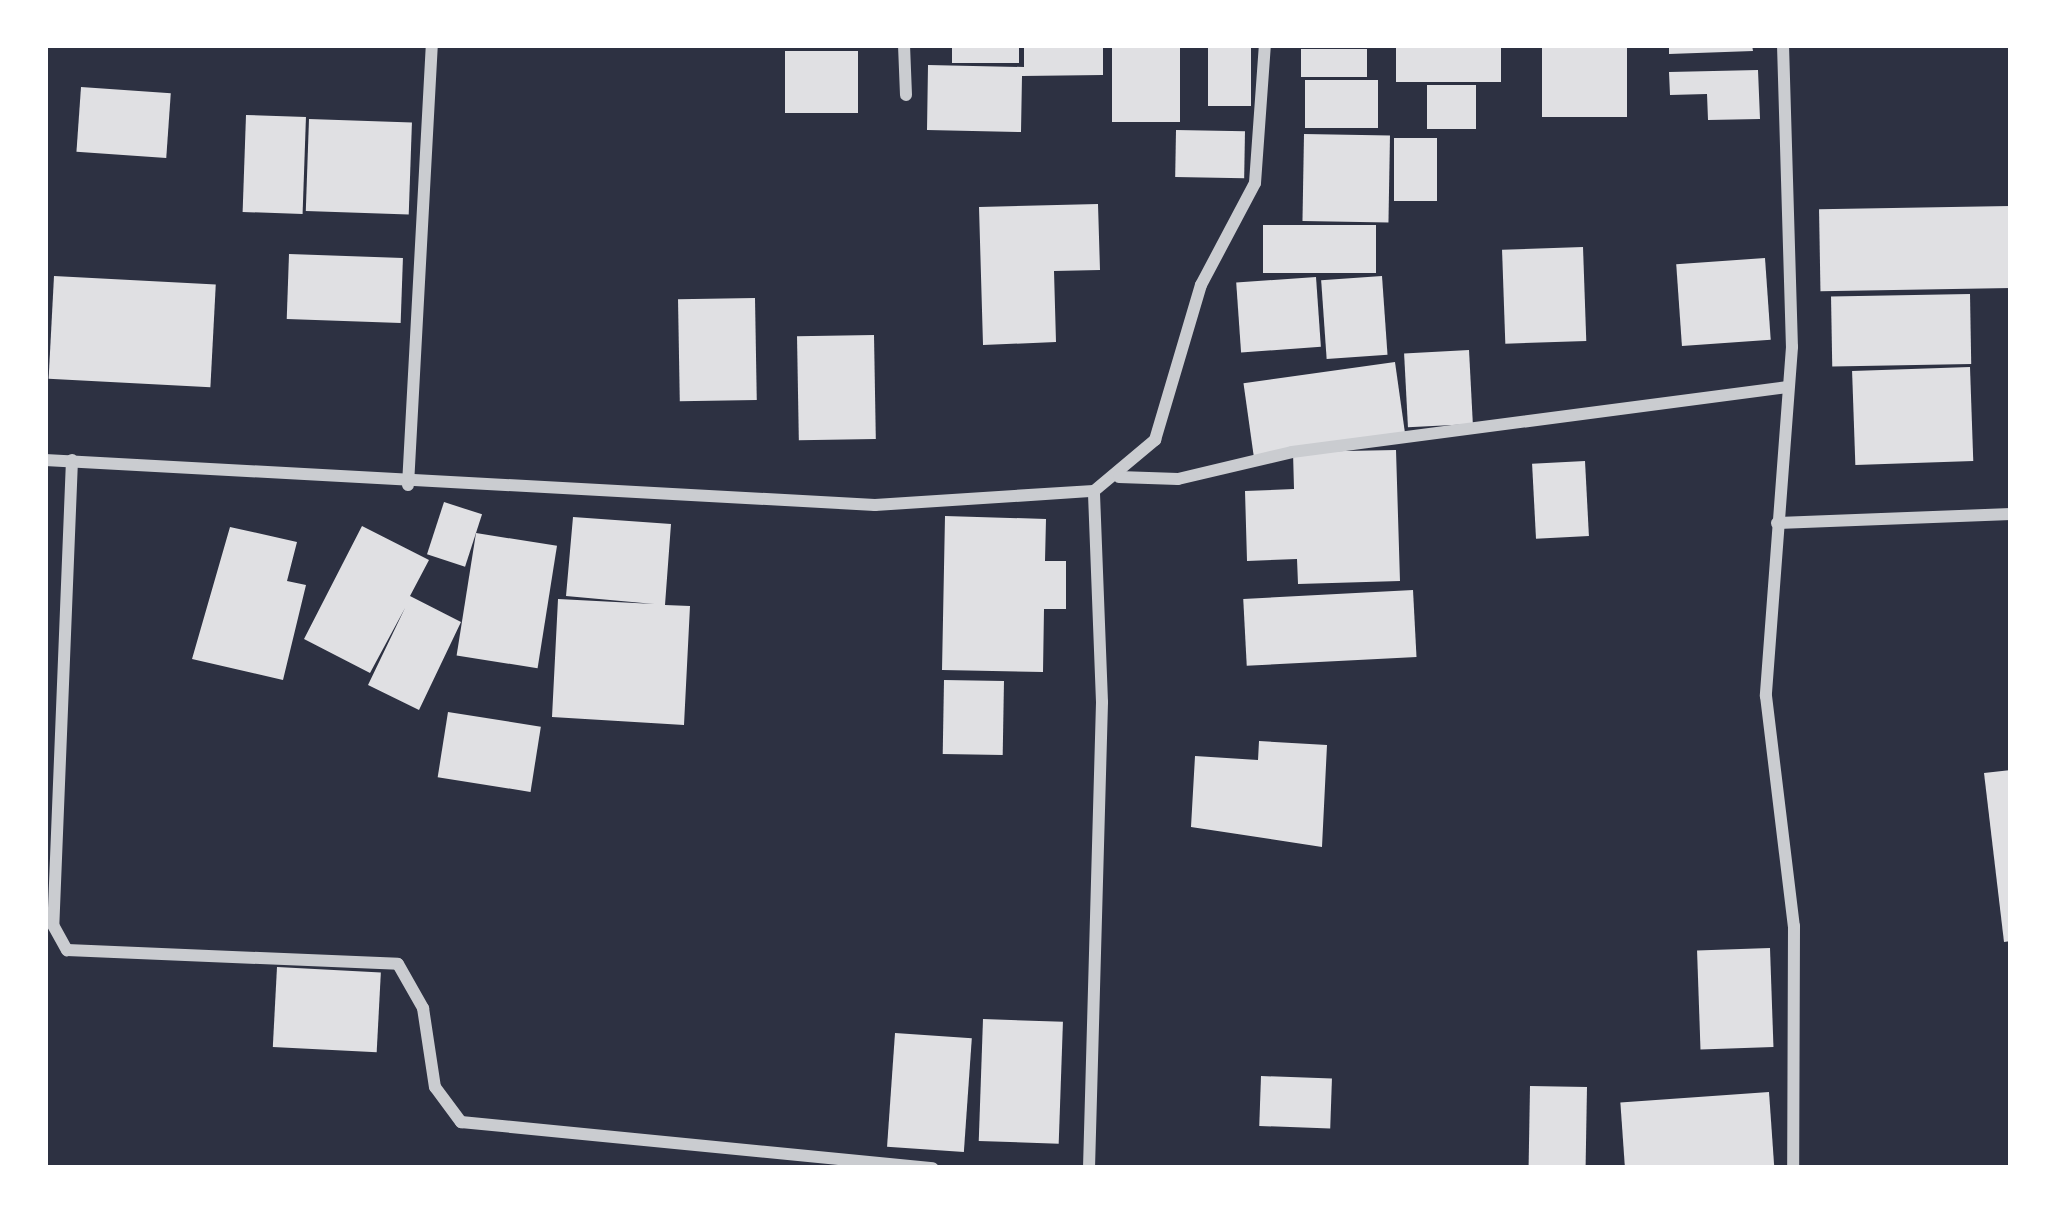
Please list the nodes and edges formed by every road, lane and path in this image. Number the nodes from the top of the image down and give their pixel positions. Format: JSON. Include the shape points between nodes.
{"nodes":[{"id":1,"x":432,"y":45,"type":"edge"},
{"id":2,"x":904,"y":45,"type":"edge"},
{"id":3,"x":1265,"y":45,"type":"edge"},
{"id":4,"x":1783,"y":45,"type":"edge"},
{"id":5,"x":906,"y":95,"type":"dead end"},
{"id":6,"x":1788,"y":387,"type":"junction"},
{"id":7,"x":45,"y":460,"type":"edge"},
{"id":8,"x":72,"y":460,"type":"junction"},
{"id":9,"x":1117,"y":477,"type":"junction"},
{"id":10,"x":408,"y":485,"type":"junction"},
{"id":11,"x":1094,"y":491,"type":"junction"},
{"id":12,"x":2011,"y":514,"type":"edge"},
{"id":13,"x":1777,"y":523,"type":"junction"},
{"id":14,"x":56,"y":940,"type":"junction"},
{"id":15,"x":45,"y":954,"type":"edge"},
{"id":16,"x":933,"y":1168,"type":"edge"},
{"id":17,"x":1089,"y":1168,"type":"edge"},
{"id":18,"x":1793,"y":1168,"type":"edge"}],
"edges":[{"from":1,"to":10,"type":"street"},
{"from":2,"to":5,"type":"street"},
{"from":3,"to":9,"type":"street","via":[[1255,183],[1202,285],[1155,440]]},
{"from":4,"to":6,"type":"street"},
{"from":6,"to":9,"type":"street","via":[[1292,452],[1178,479]]},
{"from":6,"to":13,"type":"street"},
{"from":7,"to":8,"type":"street"},
{"from":8,"to":10,"type":"street"},
{"from":8,"to":14,"type":"street"},
{"from":9,"to":11,"type":"street"},
{"from":10,"to":11,"type":"street","via":[[875,505]]},
{"from":11,"to":17,"type":"street","via":[[1102,701]]},
{"from":12,"to":13,"type":"street"},
{"from":13,"to":18,"type":"street","via":[[1766,697],[1794,926]]},
{"from":14,"to":15,"type":"street"},
{"from":14,"to":16,"type":"street","via":[[67,950],[398,964],[423,1008],[435,1087],[461,1122]]}]}
